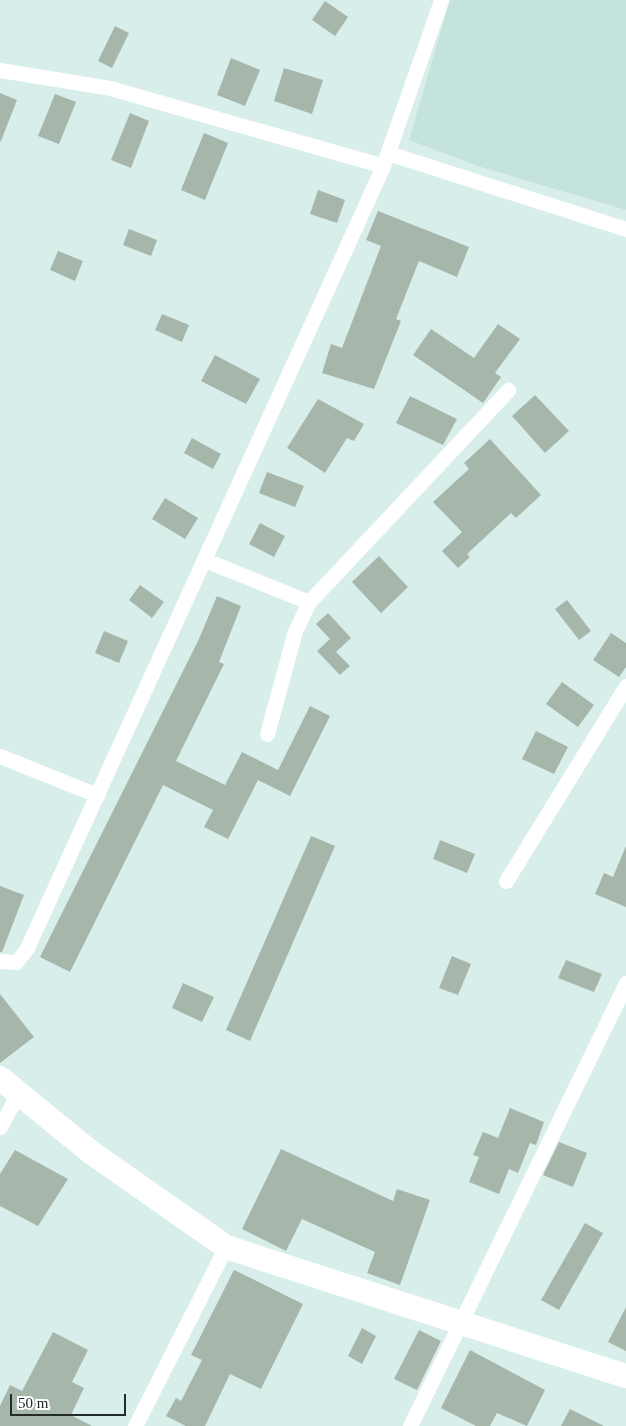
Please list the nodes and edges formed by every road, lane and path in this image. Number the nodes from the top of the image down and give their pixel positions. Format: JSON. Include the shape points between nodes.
{"nodes":[{"id":1,"x":440,"y":0,"type":"edge"},
{"id":2,"x":0,"y":70,"type":"edge"},
{"id":3,"x":385,"y":160,"type":"junction"},
{"id":4,"x":626,"y":229,"type":"edge"},
{"id":5,"x":508,"y":390,"type":"dead end"},
{"id":6,"x":205,"y":560,"type":"junction"},
{"id":7,"x":310,"y":602,"type":"junction"},
{"id":8,"x":626,"y":686,"type":"edge"},
{"id":9,"x":267,"y":734,"type":"dead end"},
{"id":10,"x":0,"y":756,"type":"edge"},
{"id":11,"x":97,"y":795,"type":"junction"},
{"id":12,"x":506,"y":881,"type":"dead end"},
{"id":13,"x":0,"y":962,"type":"edge"},
{"id":14,"x":626,"y":983,"type":"edge"},
{"id":15,"x":0,"y":1078,"type":"edge"},
{"id":16,"x":18,"y":1094,"type":"junction"},
{"id":17,"x":0,"y":1127,"type":"edge"},
{"id":18,"x":226,"y":1247,"type":"junction"},
{"id":19,"x":464,"y":1321,"type":"junction"},
{"id":20,"x":626,"y":1376,"type":"edge"},
{"id":21,"x":135,"y":1426,"type":"edge"},
{"id":22,"x":410,"y":1426,"type":"edge"}],
"edges":[{"from":1,"to":3,"type":"street"},
{"from":2,"to":3,"type":"street","via":[[110,88]]},
{"from":3,"to":4,"type":"street"},
{"from":3,"to":6,"type":"street"},
{"from":5,"to":7,"type":"street"},
{"from":6,"to":7,"type":"street"},
{"from":6,"to":11,"type":"street"},
{"from":7,"to":9,"type":"street","via":[[295,631]]},
{"from":8,"to":12,"type":"street"},
{"from":10,"to":11,"type":"street"},
{"from":11,"to":13,"type":"street","via":[[24,954],[16,962]]},
{"from":14,"to":19,"type":"street"},
{"from":15,"to":16,"type":"main road"},
{"from":16,"to":17,"type":"street"},
{"from":16,"to":18,"type":"main road","via":[[92,1153]]},
{"from":18,"to":19,"type":"main road"},
{"from":18,"to":21,"type":"street"},
{"from":19,"to":20,"type":"main road"},
{"from":19,"to":22,"type":"street"}]}
